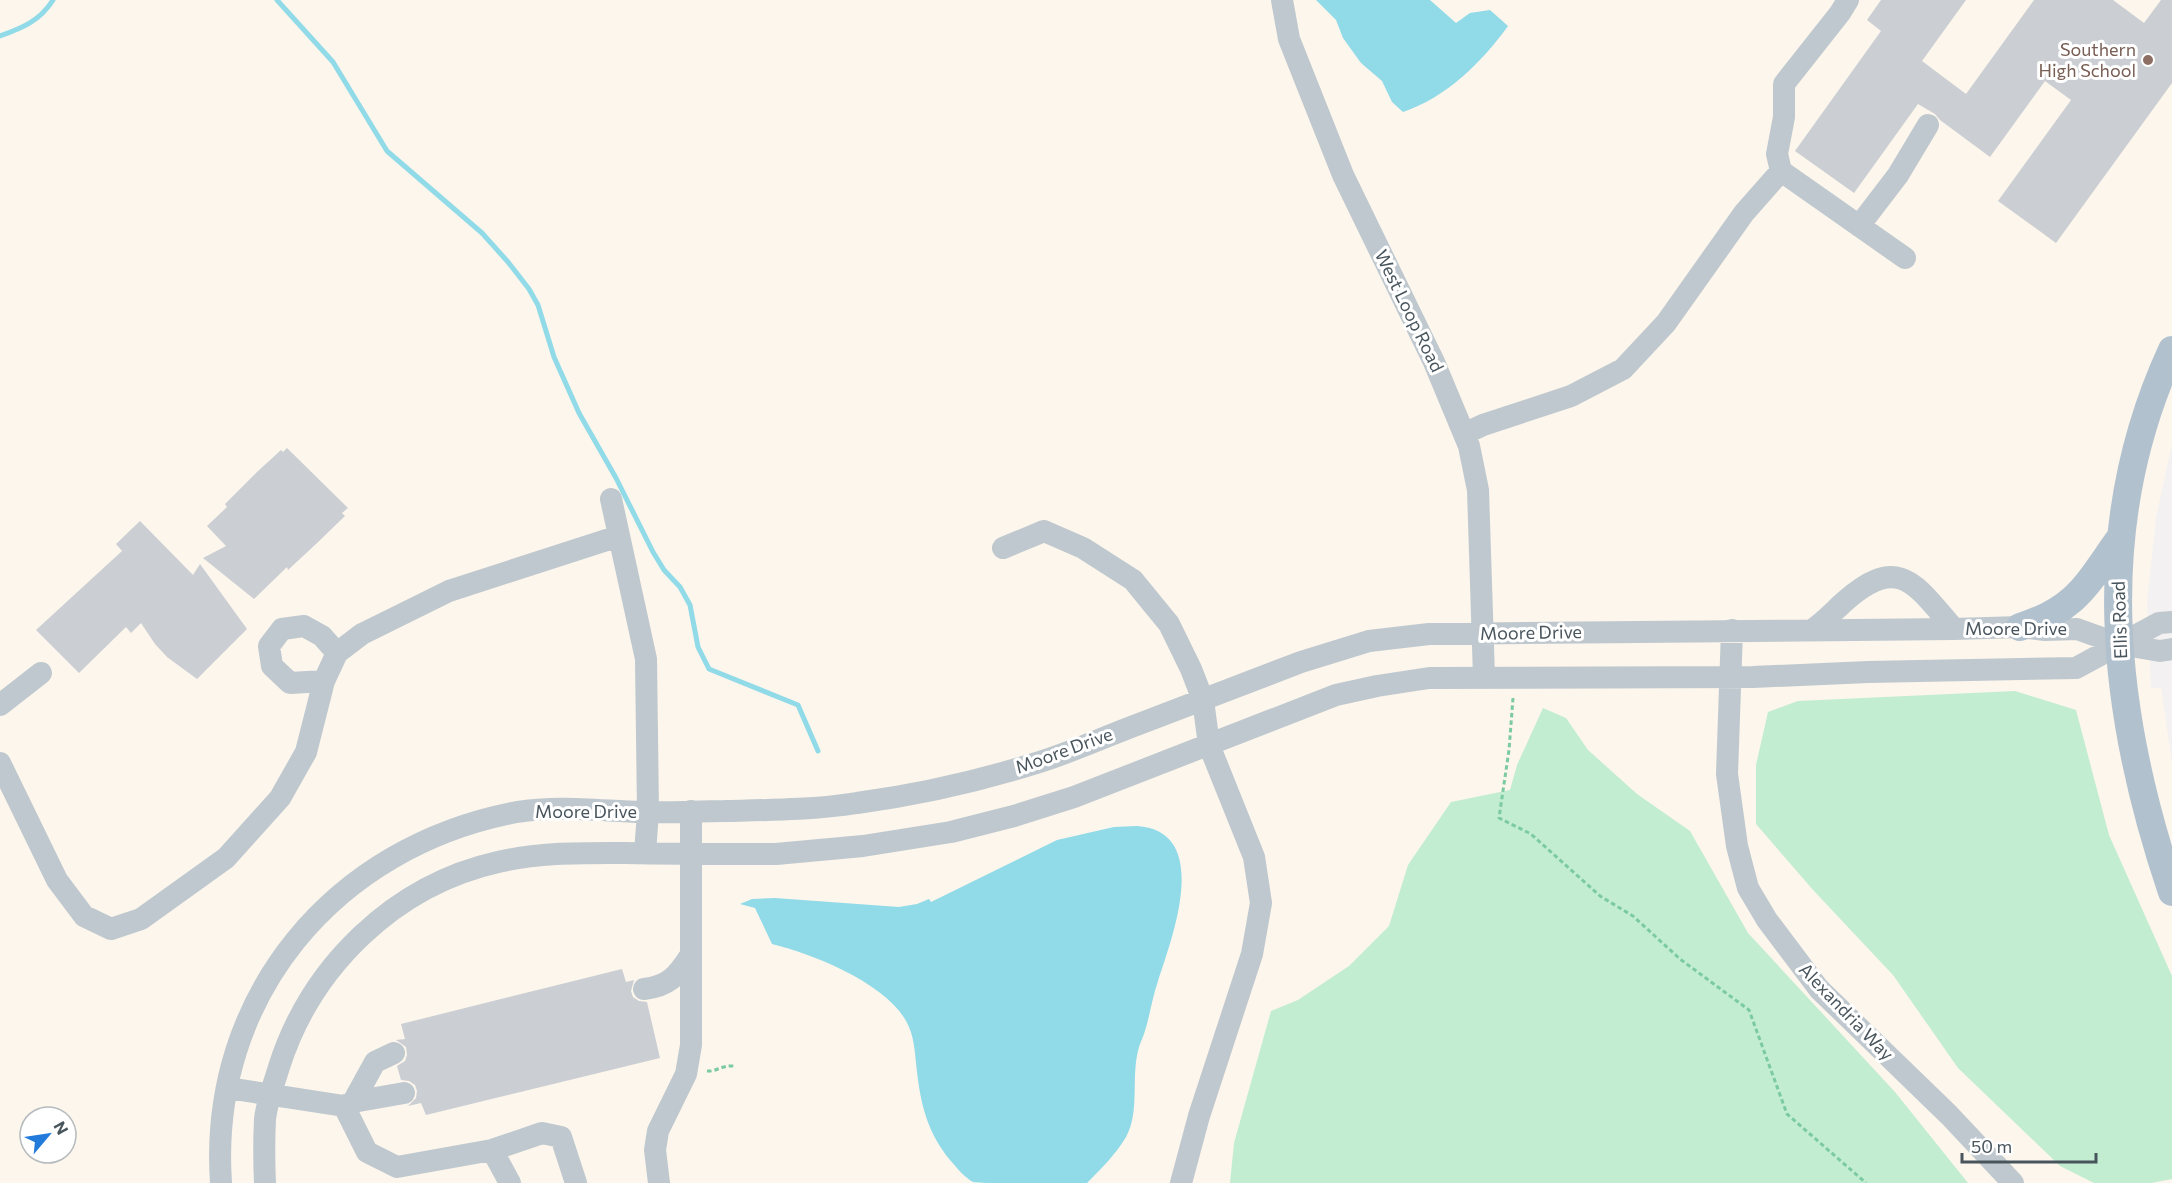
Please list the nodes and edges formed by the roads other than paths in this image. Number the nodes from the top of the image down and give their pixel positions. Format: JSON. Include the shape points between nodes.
{"nodes":[{"id":1,"x":1282,"y":0,"type":"edge"},
{"id":2,"x":1848,"y":0,"type":"edge"},
{"id":3,"x":1928,"y":125,"type":"dead end"},
{"id":4,"x":1781,"y":171,"type":"junction"},
{"id":5,"x":1859,"y":226,"type":"junction"},
{"id":6,"x":1905,"y":258,"type":"dead end"},
{"id":7,"x":2172,"y":350,"type":"edge"},
{"id":8,"x":1464,"y":434,"type":"junction"},
{"id":9,"x":610,"y":499,"type":"dead end"},
{"id":10,"x":619,"y":536,"type":"junction"},
{"id":11,"x":2120,"y":538,"type":"junction"},
{"id":12,"x":1003,"y":548,"type":"dead end"},
{"id":13,"x":2172,"y":622,"type":"edge"},
{"id":14,"x":2020,"y":627,"type":"junction"},
{"id":15,"x":1954,"y":629,"type":"junction"},
{"id":16,"x":1732,"y":630,"type":"junction"},
{"id":17,"x":1812,"y":630,"type":"junction"},
{"id":18,"x":1482,"y":634,"type":"junction"},
{"id":19,"x":2119,"y":644,"type":"junction"},
{"id":20,"x":2172,"y":649,"type":"edge"},
{"id":21,"x":336,"y":653,"type":"junction"},
{"id":22,"x":40,"y":673,"type":"dead end"},
{"id":23,"x":1484,"y":677,"type":"junction"},
{"id":24,"x":1731,"y":677,"type":"junction"},
{"id":25,"x":324,"y":681,"type":"junction"},
{"id":26,"x":1203,"y":699,"type":"junction"},
{"id":27,"x":0,"y":705,"type":"edge"},
{"id":28,"x":1209,"y":745,"type":"junction"},
{"id":29,"x":0,"y":763,"type":"edge"},
{"id":30,"x":691,"y":811,"type":"junction"},
{"id":31,"x":648,"y":812,"type":"junction"},
{"id":32,"x":2166,"y":851,"type":"edge"},
{"id":33,"x":645,"y":854,"type":"junction"},
{"id":34,"x":691,"y":854,"type":"junction"},
{"id":35,"x":2172,"y":892,"type":"edge"},
{"id":36,"x":690,"y":956,"type":"junction"},
{"id":37,"x":644,"y":989,"type":"dead end"},
{"id":38,"x":394,"y":1053,"type":"dead end"},
{"id":39,"x":228,"y":1088,"type":"junction"},
{"id":40,"x":404,"y":1093,"type":"dead end"},
{"id":41,"x":270,"y":1096,"type":"junction"},
{"id":42,"x":349,"y":1104,"type":"junction"},
{"id":43,"x":492,"y":1150,"type":"junction"},
{"id":44,"x":221,"y":1183,"type":"edge"},
{"id":45,"x":265,"y":1183,"type":"edge"},
{"id":46,"x":510,"y":1183,"type":"edge"},
{"id":47,"x":576,"y":1183,"type":"edge"},
{"id":48,"x":659,"y":1183,"type":"edge"},
{"id":49,"x":1181,"y":1183,"type":"edge"},
{"id":50,"x":2013,"y":1183,"type":"edge"}],
"edges":[{"from":1,"to":8,"type":"street","name":"West Loop Road","via":[[1289,39],[1343,175],[1434,362]]},
{"from":2,"to":4,"type":"street","via":[[1784,84],[1784,117],[1777,154]]},
{"from":3,"to":5,"type":"street","via":[[1898,175]]},
{"from":4,"to":5,"type":"street"},
{"from":4,"to":8,"type":"street","via":[[1744,213],[1666,323],[1623,369],[1571,396]]},
{"from":5,"to":6,"type":"street"},
{"from":7,"to":11,"type":"main road","name":"Ellis Road","via":[[2133,460]]},
{"from":8,"to":18,"type":"street","name":"West Loop Road","via":[[1478,490]]},
{"from":9,"to":10,"type":"street"},
{"from":10,"to":21,"type":"street","via":[[449,591],[362,634]]},
{"from":10,"to":31,"type":"street","via":[[646,659]]},
{"from":11,"to":14,"type":"main road","via":[[2069,604]]},
{"from":11,"to":19,"type":"main road","name":"Ellis Road"},
{"from":12,"to":26,"type":"street","via":[[1044,531],[1083,548],[1133,580],[1169,624]]},
{"from":13,"to":19,"type":"street","via":[[2159,623]]},
{"from":14,"to":15,"type":"street","name":"Moore Drive"},
{"from":14,"to":19,"type":"street","name":"Moore Drive","via":[[2078,629]]},
{"from":15,"to":17,"type":"street","name":"Moore Drive"},
{"from":15,"to":17,"type":"street","via":[[1911,584],[1887,576],[1862,587]]},
{"from":16,"to":17,"type":"street","name":"Moore Drive"},
{"from":16,"to":18,"type":"street","name":"Moore Drive"},
{"from":16,"to":24,"type":"street","name":"Alexandria Way"},
{"from":18,"to":23,"type":"street","name":"West Loop Road"},
{"from":18,"to":26,"type":"street","name":"Moore Drive","via":[[1429,634],[1369,641]]},
{"from":19,"to":20,"type":"street","name":"Moore Drive","via":[[2160,651]]},
{"from":19,"to":24,"type":"street","via":[[2076,668]]},
{"from":19,"to":32,"type":"main road","name":"Ellis Road","via":[[2148,816]]},
{"from":21,"to":25,"type":"street"},
{"from":21,"to":25,"type":"street","via":[[322,636],[304,626],[282,629],[269,646],[272,666],[290,683]]},
{"from":22,"to":27,"type":"street"},
{"from":23,"to":24,"type":"street"},
{"from":23,"to":28,"type":"street","via":[[1406,680],[1336,695]]},
{"from":24,"to":50,"type":"street","name":"Alexandria Way","via":[[1727,774],[1737,846],[1748,888],[1819,989]]},
{"from":25,"to":29,"type":"street","via":[[306,752],[280,798],[226,858],[141,919],[111,929],[84,916],[57,880]]},
{"from":26,"to":28,"type":"street"},
{"from":26,"to":30,"type":"street","name":"Moore Drive","via":[[1036,764],[952,787],[855,804],[787,810]]},
{"from":28,"to":34,"type":"street","via":[[1074,796],[951,832],[814,852]]},
{"from":28,"to":49,"type":"street","via":[[1254,858],[1261,903],[1252,954]]},
{"from":30,"to":31,"type":"street","name":"Moore Drive"},
{"from":30,"to":34,"type":"street"},
{"from":31,"to":33,"type":"street"},
{"from":31,"to":39,"type":"street","name":"Moore Drive","via":[[519,812],[419,843],[380,864],[315,917],[278,965],[251,1013]]},
{"from":32,"to":35,"type":"main road","name":"Ellis Road"},
{"from":33,"to":34,"type":"street"},
{"from":33,"to":41,"type":"street","via":[[545,854],[499,861],[413,896],[351,944],[311,995],[295,1023]]},
{"from":34,"to":36,"type":"street"},
{"from":36,"to":37,"type":"street","via":[[677,976],[658,987]]},
{"from":36,"to":48,"type":"street","via":[[689,1054],[686,1074],[658,1131],[655,1150]]},
{"from":38,"to":42,"type":"street","via":[[375,1062]]},
{"from":39,"to":41,"type":"street"},
{"from":39,"to":44,"type":"street","name":"Moore Drive","via":[[222,1117]]},
{"from":40,"to":42,"type":"street"},
{"from":41,"to":42,"type":"street"},
{"from":41,"to":45,"type":"street"},
{"from":42,"to":43,"type":"street","via":[[367,1152],[397,1167]]},
{"from":43,"to":46,"type":"street"},
{"from":43,"to":47,"type":"street","via":[[542,1133],[561,1137]]}]}
